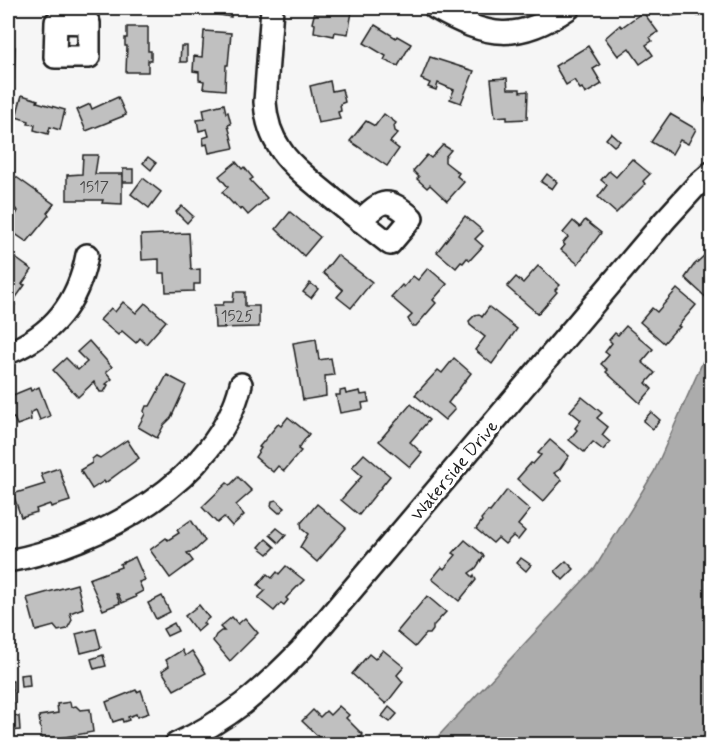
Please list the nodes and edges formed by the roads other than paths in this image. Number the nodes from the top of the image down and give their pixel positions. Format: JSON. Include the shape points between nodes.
{"nodes":[{"id":1,"x":272,"y":8,"type":"edge"},
{"id":2,"x":435,"y":8,"type":"edge"},
{"id":3,"x":569,"y":8,"type":"edge"},
{"id":4,"x":711,"y":172,"type":"edge"},
{"id":5,"x":360,"y":221,"type":"dead end"},
{"id":6,"x":87,"y":255,"type":"dead end"},
{"id":7,"x":8,"y":353,"type":"edge"},
{"id":8,"x":241,"y":384,"type":"dead end"},
{"id":9,"x":8,"y":561,"type":"edge"},
{"id":10,"x":176,"y":744,"type":"edge"}],
"edges":[{"from":1,"to":5,"type":"street","via":[[265,102],[273,138],[292,164]]},
{"from":2,"to":3,"type":"street","via":[[480,30],[504,33],[541,25]]},
{"from":4,"to":10,"type":"street","name":"Waterside Drive","via":[[665,220],[300,650],[244,704]]},
{"from":6,"to":7,"type":"street","via":[[69,305],[38,336]]},
{"from":8,"to":9,"type":"street","via":[[222,432],[203,456],[149,502],[61,548]]}]}
